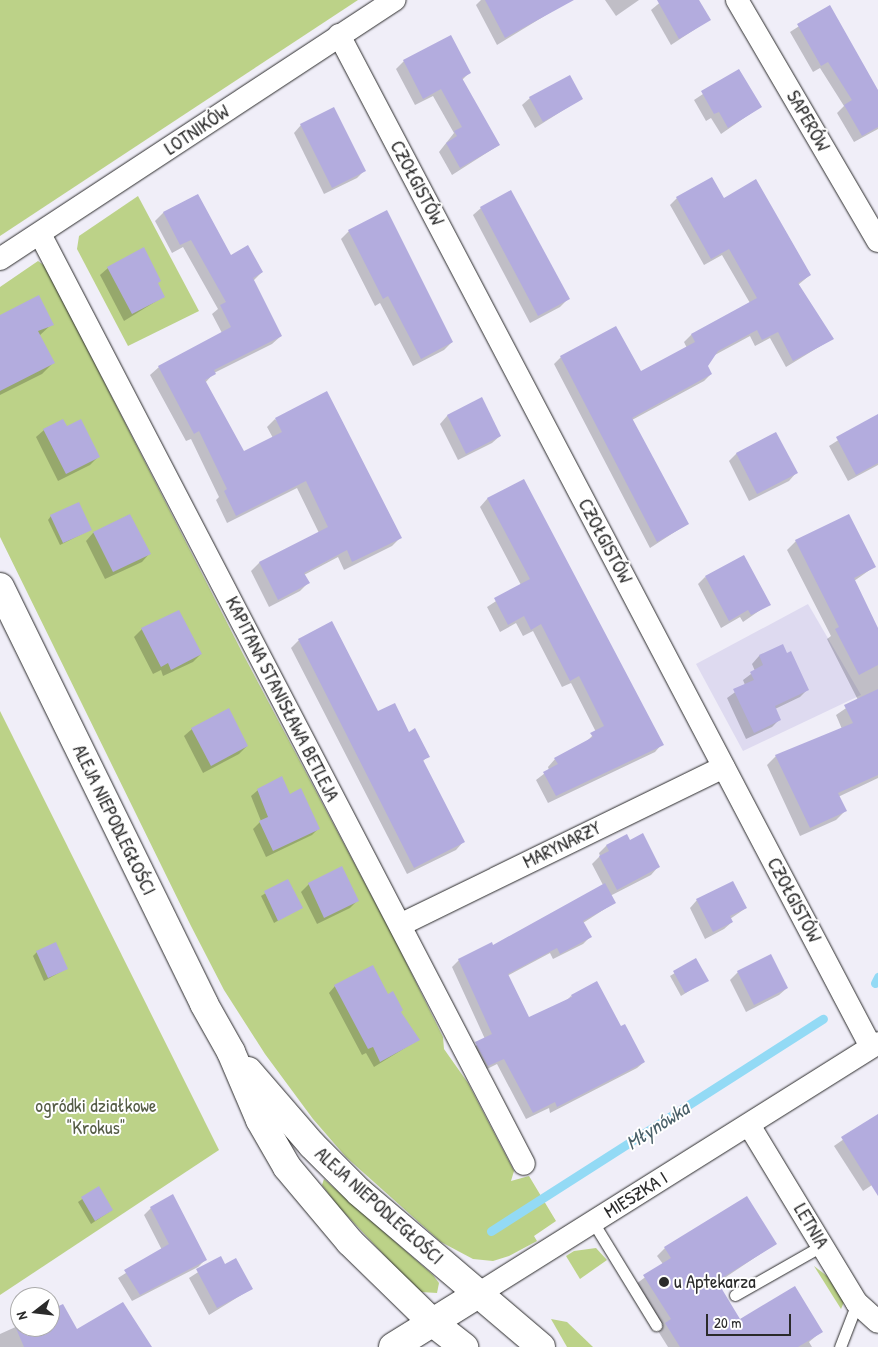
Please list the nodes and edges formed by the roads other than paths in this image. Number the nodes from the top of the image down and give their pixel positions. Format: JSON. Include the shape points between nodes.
{"nodes":[{"id":1,"x":394,"y":0,"type":"edge"},
{"id":2,"x":737,"y":0,"type":"edge"},
{"id":3,"x":339,"y":36,"type":"junction"},
{"id":4,"x":40,"y":234,"type":"junction"},
{"id":5,"x":878,"y":242,"type":"edge"},
{"id":6,"x":0,"y":259,"type":"edge"},
{"id":7,"x":0,"y":587,"type":"edge"},
{"id":8,"x":724,"y":766,"type":"junction"},
{"id":9,"x":400,"y":925,"type":"junction"},
{"id":10,"x":870,"y":1040,"type":"edge"},
{"id":11,"x":231,"y":1052,"type":"junction"},
{"id":12,"x":749,"y":1125,"type":"junction"},
{"id":13,"x":524,"y":1164,"type":"dead end"},
{"id":14,"x":593,"y":1222,"type":"junction"},
{"id":15,"x":823,"y":1245,"type":"junction"},
{"id":16,"x":478,"y":1294,"type":"junction"},
{"id":17,"x":735,"y":1295,"type":"dead end"},
{"id":18,"x":857,"y":1302,"type":"junction"},
{"id":19,"x":432,"y":1322,"type":"junction"},
{"id":20,"x":878,"y":1322,"type":"edge"},
{"id":21,"x":656,"y":1325,"type":"dead end"},
{"id":22,"x":393,"y":1347,"type":"edge"},
{"id":23,"x":464,"y":1347,"type":"edge"},
{"id":24,"x":541,"y":1347,"type":"edge"},
{"id":25,"x":840,"y":1347,"type":"edge"}],
"edges":[{"from":1,"to":3,"type":"street","name":"LOTNIKÓW"},
{"from":2,"to":5,"type":"street","name":"SAPERÓW"},
{"from":3,"to":4,"type":"street","name":"LOTNIKÓW"},
{"from":3,"to":8,"type":"street","name":"CZOŁGISTÓW"},
{"from":4,"to":6,"type":"street","name":"LOTNIKÓW"},
{"from":4,"to":9,"type":"street","name":"KAPITANA STANISŁAWA BETLEJA"},
{"from":7,"to":11,"type":"street","name":"ALEJA NIEPODLEGŁOŚCI","via":[[204,1004]]},
{"from":8,"to":9,"type":"street","name":"MARYNARZY"},
{"from":8,"to":10,"type":"street","name":"CZOŁGISTÓW","via":[[834,978]]},
{"from":9,"to":13,"type":"street","name":"KAPITANA STANISŁAWA BETLEJA"},
{"from":10,"to":12,"type":"street","name":"MIESZKA I"},
{"from":11,"to":16,"type":"street","name":"ALEJA NIEPODLEGŁOŚCI","via":[[359,1192]]},
{"from":11,"to":19,"type":"street","name":"ALEJA NIEPODLEGŁOŚCI","via":[[260,1120],[288,1168],[350,1242]]},
{"from":12,"to":14,"type":"street","name":"MIESZKA I"},
{"from":12,"to":15,"type":"street","name":"LETNIA"},
{"from":14,"to":16,"type":"street","name":"MIESZKA I"},
{"from":14,"to":21,"type":"lane"},
{"from":15,"to":17,"type":"lane"},
{"from":15,"to":18,"type":"street","name":"LETNIA"},
{"from":16,"to":19,"type":"street","name":"MIESZKA I"},
{"from":16,"to":24,"type":"street","name":"ALEJA NIEPODLEGŁOŚCI"},
{"from":18,"to":20,"type":"street","name":"LETNIA"},
{"from":18,"to":25,"type":"lane"},
{"from":19,"to":22,"type":"street","name":"MIESZKA I"},
{"from":19,"to":23,"type":"street","name":"ALEJA NIEPODLEGŁOŚCI"}]}
